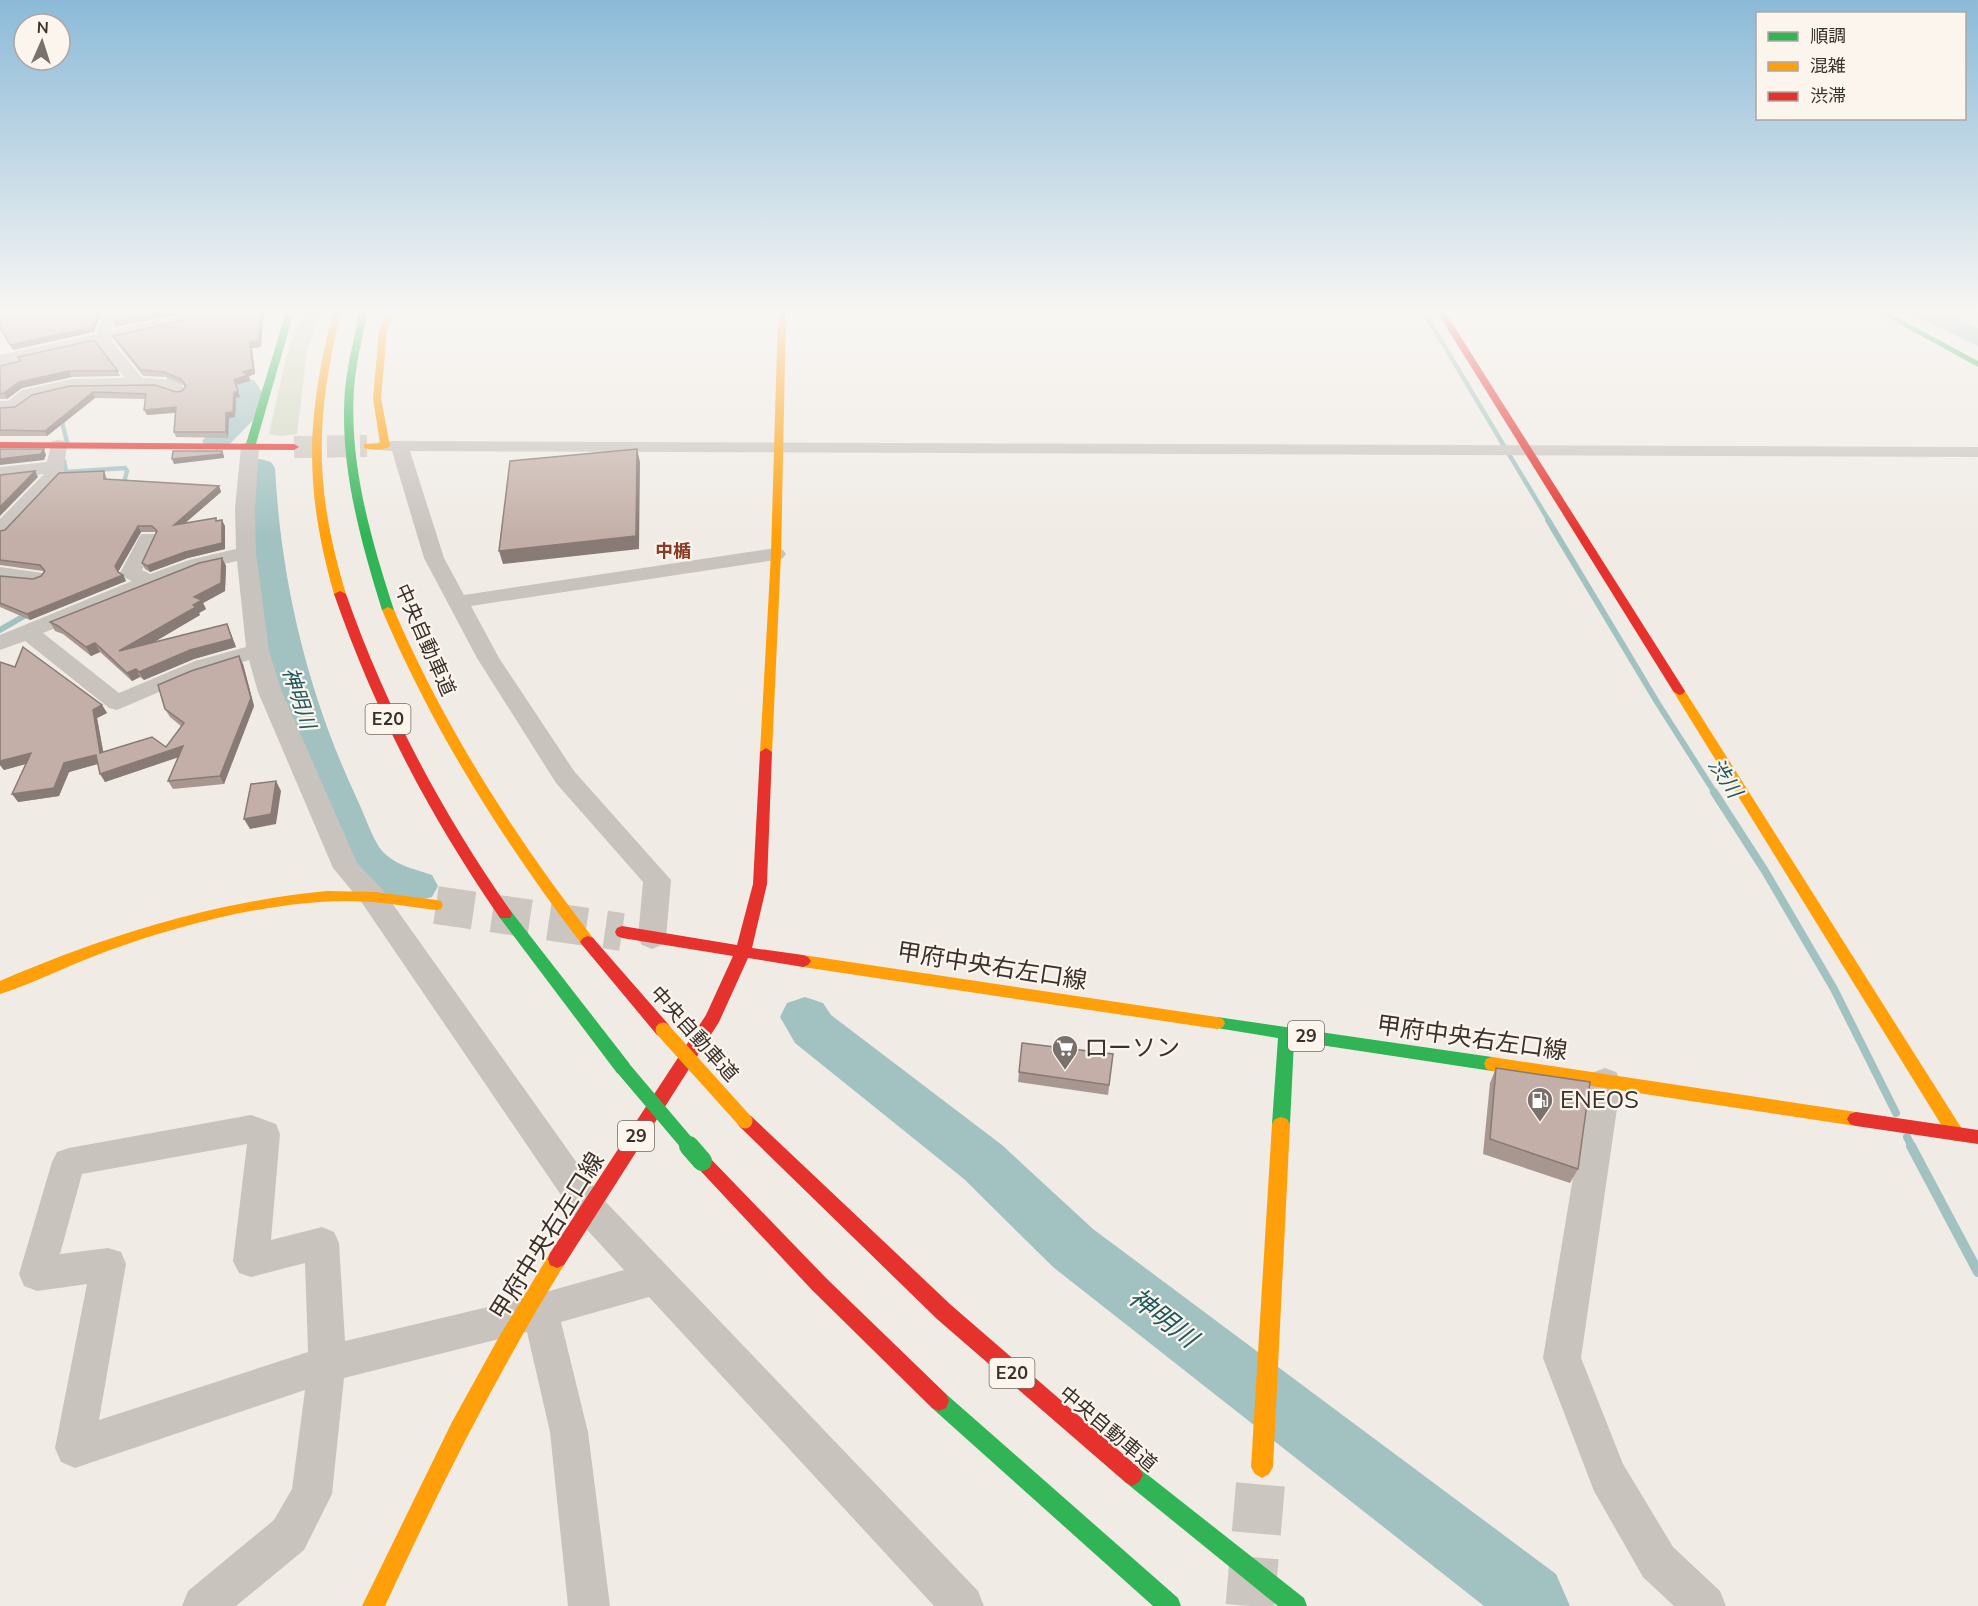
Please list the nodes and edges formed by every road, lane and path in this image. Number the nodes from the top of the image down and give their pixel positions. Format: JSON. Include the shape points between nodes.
{"nodes":[{"id":1,"x":23,"y":387,"type":"edge"},
{"id":2,"x":59,"y":387,"type":"edge"},
{"id":3,"x":170,"y":387,"type":"edge"},
{"id":4,"x":268,"y":387,"type":"edge"},
{"id":5,"x":319,"y":387,"type":"edge"},
{"id":6,"x":348,"y":387,"type":"edge"},
{"id":7,"x":378,"y":387,"type":"edge"},
{"id":8,"x":781,"y":387,"type":"edge"},
{"id":9,"x":1485,"y":387,"type":"edge"},
{"id":10,"x":178,"y":390,"type":"edge"},
{"id":11,"x":28,"y":394,"type":"junction"},
{"id":12,"x":0,"y":406,"type":"edge"},
{"id":13,"x":0,"y":445,"type":"edge"},
{"id":14,"x":58,"y":445,"type":"junction"},
{"id":15,"x":384,"y":446,"type":"junction"},
{"id":16,"x":250,"y":447,"type":"junction"},
{"id":17,"x":294,"y":447,"type":"tunnel mouth"},
{"id":18,"x":780,"y":449,"type":"junction"},
{"id":19,"x":1523,"y":451,"type":"junction"},
{"id":20,"x":1978,"y":452,"type":"edge"},
{"id":21,"x":54,"y":467,"type":"junction"},
{"id":22,"x":0,"y":473,"type":"edge"},
{"id":23,"x":41,"y":487,"type":"junction"},
{"id":24,"x":0,"y":489,"type":"edge"},
{"id":25,"x":0,"y":530,"type":"edge"},
{"id":26,"x":147,"y":537,"type":"dead end"},
{"id":27,"x":246,"y":553,"type":"junction"},
{"id":28,"x":776,"y":554,"type":"junction"},
{"id":29,"x":0,"y":573,"type":"edge"},
{"id":30,"x":36,"y":577,"type":"edge"},
{"id":31,"x":150,"y":581,"type":"junction"},
{"id":32,"x":458,"y":602,"type":"junction"},
{"id":33,"x":29,"y":633,"type":"junction"},
{"id":34,"x":0,"y":643,"type":"edge"},
{"id":35,"x":258,"y":651,"type":"junction"},
{"id":36,"x":372,"y":896,"type":"junction"},
{"id":37,"x":436,"y":905,"type":"tunnel mouth"},
{"id":38,"x":622,"y":932,"type":"tunnel mouth"},
{"id":39,"x":652,"y":938,"type":"junction"},
{"id":40,"x":743,"y":952,"type":"junction"},
{"id":41,"x":0,"y":988,"type":"edge"},
{"id":42,"x":1286,"y":1033,"type":"junction"},
{"id":43,"x":1605,"y":1081,"type":"junction"},
{"id":44,"x":1956,"y":1134,"type":"junction"},
{"id":45,"x":1978,"y":1137,"type":"edge"},
{"id":46,"x":590,"y":1209,"type":"junction"},
{"id":47,"x":655,"y":1278,"type":"junction"},
{"id":48,"x":530,"y":1313,"type":"junction"},
{"id":49,"x":327,"y":1364,"type":"junction"},
{"id":50,"x":1262,"y":1467,"type":"tunnel mouth"},
{"id":51,"x":203,"y":1606,"type":"edge"},
{"id":52,"x":373,"y":1606,"type":"edge"},
{"id":53,"x":589,"y":1606,"type":"edge"},
{"id":54,"x":963,"y":1606,"type":"edge"},
{"id":55,"x":1170,"y":1606,"type":"edge"},
{"id":56,"x":1296,"y":1606,"type":"edge"},
{"id":57,"x":1705,"y":1606,"type":"edge"}],
"edges":[{"from":1,"to":11,"type":"street"},
{"from":2,"to":11,"type":"street"},
{"from":3,"to":10,"type":"street"},
{"from":4,"to":16,"type":"main road"},
{"from":5,"to":55,"type":"main road","number":"E20","bridge":true,"via":[[314,441],[317,493],[327,550],[348,624],[372,686],[413,769],[535,957],[702,1161],[819,1284],[964,1425]]},
{"from":6,"to":56,"type":"main road","name":"中央自動車道","number":"E20","bridge":true,"via":[[353,488],[365,543],[387,610],[417,680],[459,754],[518,848],[584,938],[746,1121],[858,1233],[1012,1374],[1198,1530]]},
{"from":7,"to":15,"type":"main road"},
{"from":8,"to":18,"type":"main road"},
{"from":9,"to":19,"type":"main road"},
{"from":11,"to":12,"type":"street","via":[[12,406]]},
{"from":13,"to":14,"type":"main road"},
{"from":14,"to":16,"type":"main road"},
{"from":14,"to":21,"type":"street"},
{"from":15,"to":18,"type":"street"},
{"from":15,"to":32,"type":"street"},
{"from":16,"to":17,"type":"main road"},
{"from":16,"to":27,"type":"street"},
{"from":18,"to":19,"type":"street"},
{"from":18,"to":28,"type":"main road"},
{"from":19,"to":20,"type":"street"},
{"from":19,"to":44,"type":"main road"},
{"from":21,"to":22,"type":"street"},
{"from":21,"to":23,"type":"street","via":[[54,474]]},
{"from":23,"to":24,"type":"street"},
{"from":23,"to":25,"type":"street"},
{"from":26,"to":31,"type":"street","via":[[130,573]]},
{"from":27,"to":31,"type":"street","via":[[196,564]]},
{"from":27,"to":35,"type":"street"},
{"from":28,"to":32,"type":"street"},
{"from":28,"to":40,"type":"main road","via":[[760,884]]},
{"from":29,"to":30,"type":"street"},
{"from":31,"to":33,"type":"street"},
{"from":32,"to":39,"type":"street","via":[[488,658],[565,777],[657,880]]},
{"from":33,"to":34,"type":"street"},
{"from":33,"to":35,"type":"street","via":[[117,704],[172,676]]},
{"from":35,"to":36,"type":"street","via":[[270,692],[346,868]]},
{"from":36,"to":37,"type":"main road"},
{"from":36,"to":41,"type":"main road","via":[[273,902],[180,920],[82,952]]},
{"from":36,"to":46,"type":"street"},
{"from":38,"to":39,"type":"main road"},
{"from":39,"to":40,"type":"main road"},
{"from":40,"to":42,"type":"main road","name":"甲府中央右左口線","number":"29"},
{"from":40,"to":46,"type":"main road","name":"甲府中央右左口線","number":"29","via":[[712,1018]]},
{"from":42,"to":43,"type":"main road","name":"甲府中央右左口線","number":"29"},
{"from":42,"to":50,"type":"main road"},
{"from":43,"to":44,"type":"main road","name":"甲府中央右左口線","number":"29"},
{"from":43,"to":57,"type":"street","via":[[1562,1358],[1608,1477],[1658,1562]]},
{"from":44,"to":45,"type":"main road","name":"甲府中央右左口線","number":"29"},
{"from":46,"to":47,"type":"street"},
{"from":46,"to":48,"type":"main road","name":"甲府中央右左口線","number":"29"},
{"from":47,"to":48,"type":"street"},
{"from":47,"to":54,"type":"street"},
{"from":48,"to":49,"type":"street"},
{"from":48,"to":52,"type":"main road","name":"甲府中央右左口線","number":"29","via":[[432,1481]]},
{"from":48,"to":53,"type":"street","via":[[569,1432]]},
{"from":49,"to":49,"type":"street","via":[[322,1244],[251,1261],[264,1134],[251,1129],[69,1162],[37,1274],[108,1264],[75,1448]]},
{"from":49,"to":51,"type":"street","via":[[312,1494],[289,1535]]}]}
